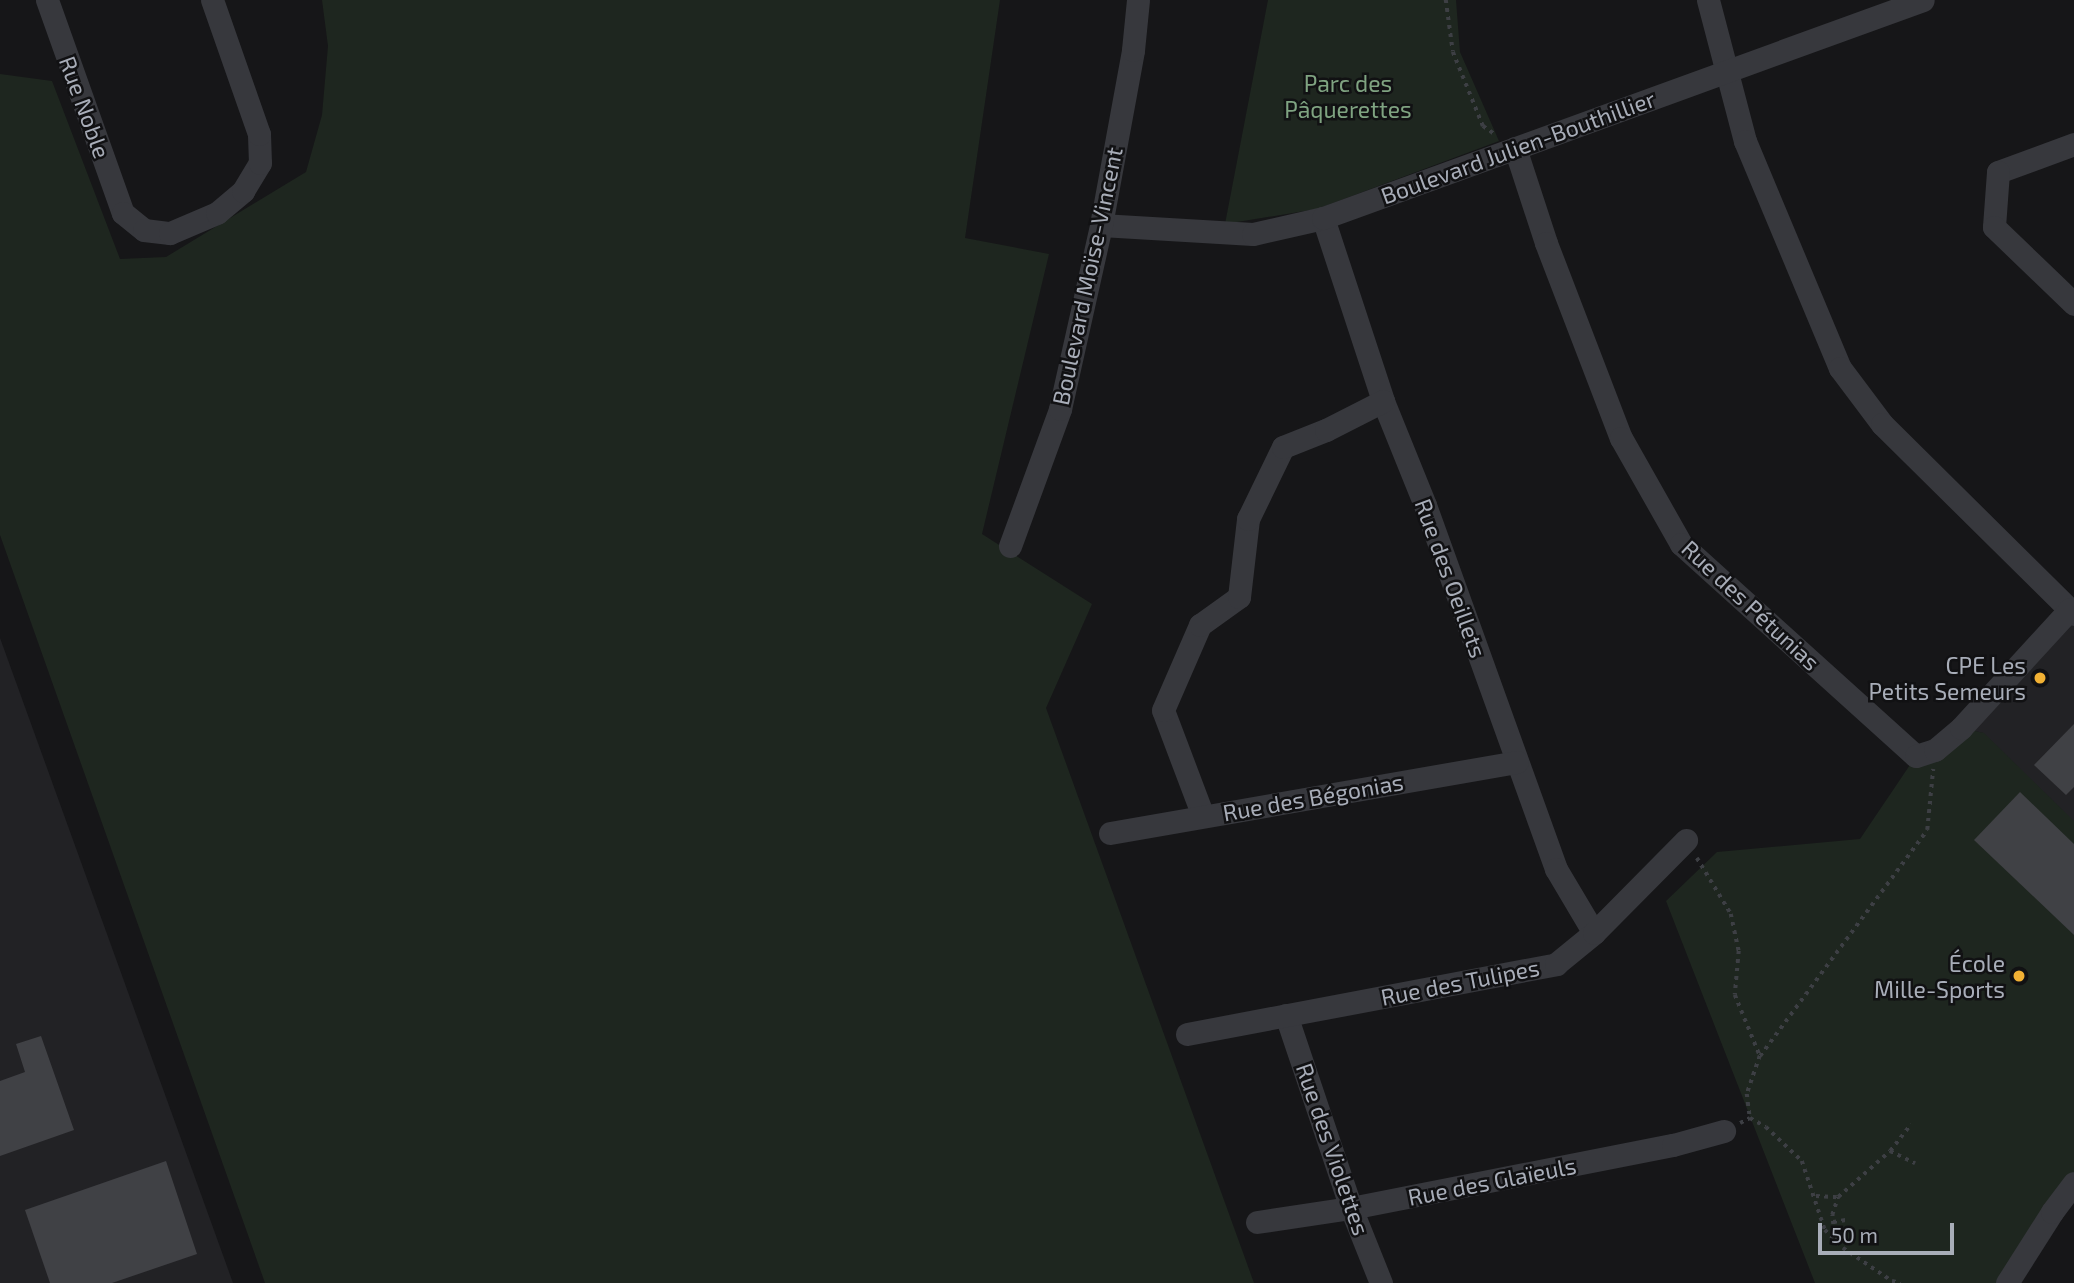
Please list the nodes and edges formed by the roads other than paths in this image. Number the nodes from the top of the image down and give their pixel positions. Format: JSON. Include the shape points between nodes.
{"nodes":[{"id":1,"x":47,"y":0,"type":"edge"},
{"id":2,"x":212,"y":0,"type":"edge"},
{"id":3,"x":1138,"y":0,"type":"edge"},
{"id":4,"x":1709,"y":0,"type":"edge"},
{"id":5,"x":1921,"y":0,"type":"edge"},
{"id":6,"x":1726,"y":72,"type":"junction"},
{"id":7,"x":2074,"y":144,"type":"edge"},
{"id":8,"x":1516,"y":148,"type":"junction"},
{"id":9,"x":1323,"y":218,"type":"junction"},
{"id":10,"x":1101,"y":225,"type":"junction"},
{"id":11,"x":2074,"y":304,"type":"edge"},
{"id":12,"x":1383,"y":401,"type":"junction"},
{"id":13,"x":1010,"y":546,"type":"dead end"},
{"id":14,"x":2072,"y":611,"type":"edge"},
{"id":15,"x":1517,"y":762,"type":"junction"},
{"id":16,"x":1203,"y":816,"type":"junction"},
{"id":17,"x":1110,"y":833,"type":"dead end"},
{"id":18,"x":1686,"y":840,"type":"road end"},
{"id":19,"x":1594,"y":933,"type":"junction"},
{"id":20,"x":1286,"y":1014,"type":"junction"},
{"id":21,"x":1187,"y":1034,"type":"dead end"},
{"id":22,"x":1724,"y":1131,"type":"road end"},
{"id":23,"x":2074,"y":1183,"type":"edge"},
{"id":24,"x":1351,"y":1208,"type":"junction"},
{"id":25,"x":1257,"y":1222,"type":"dead end"},
{"id":26,"x":1381,"y":1283,"type":"edge"},
{"id":27,"x":2007,"y":1283,"type":"edge"}],
"edges":[{"from":1,"to":2,"type":"street","name":"Rue Noble","via":[[123,214],[144,230],[170,233],[216,213],[243,191],[260,163],[259,134]]},
{"from":3,"to":10,"type":"street","name":"Boulevard Moïse-Vincent"},
{"from":4,"to":6,"type":"street"},
{"from":5,"to":6,"type":"street","name":"Boulevard Julien-Bouthillier"},
{"from":6,"to":8,"type":"street","name":"Boulevard Julien-Bouthillier"},
{"from":6,"to":14,"type":"street","via":[[1745,141],[1840,368],[1882,424]]},
{"from":7,"to":11,"type":"street","via":[[1998,172],[1994,227]]},
{"from":8,"to":9,"type":"street","name":"Boulevard Julien-Bouthillier"},
{"from":8,"to":14,"type":"street","name":"Rue des Pétunias","via":[[1546,243],[1620,438],[1681,544],[1916,756],[1936,750],[1961,728]]},
{"from":9,"to":10,"type":"street","name":"Boulevard Julien-Bouthillier","via":[[1253,234]]},
{"from":9,"to":12,"type":"street","name":"Rue des Oeillets"},
{"from":10,"to":13,"type":"street","name":"Boulevard Moïse-Vincent","via":[[1060,409]]},
{"from":12,"to":15,"type":"street","name":"Rue des Oeillets"},
{"from":12,"to":16,"type":"street","via":[[1283,447],[1248,519],[1239,597],[1200,625],[1163,710]]},
{"from":15,"to":16,"type":"street","name":"Rue des Bégonias"},
{"from":15,"to":19,"type":"street","name":"Rue des Oeillets","via":[[1556,869]]},
{"from":16,"to":17,"type":"street","name":"Rue des Bégonias"},
{"from":18,"to":19,"type":"street","name":"Rue des Tulipes"},
{"from":19,"to":20,"type":"street","name":"Rue des Tulipes","via":[[1556,964]]},
{"from":20,"to":21,"type":"street","name":"Rue des Tulipes"},
{"from":20,"to":24,"type":"street","name":"Rue des Violettes"},
{"from":22,"to":24,"type":"street","name":"Rue des Glaïeuls"},
{"from":23,"to":27,"type":"street"},
{"from":24,"to":25,"type":"street","name":"Rue des Glaïeuls"},
{"from":24,"to":26,"type":"street","name":"Rue des Violettes"}]}
